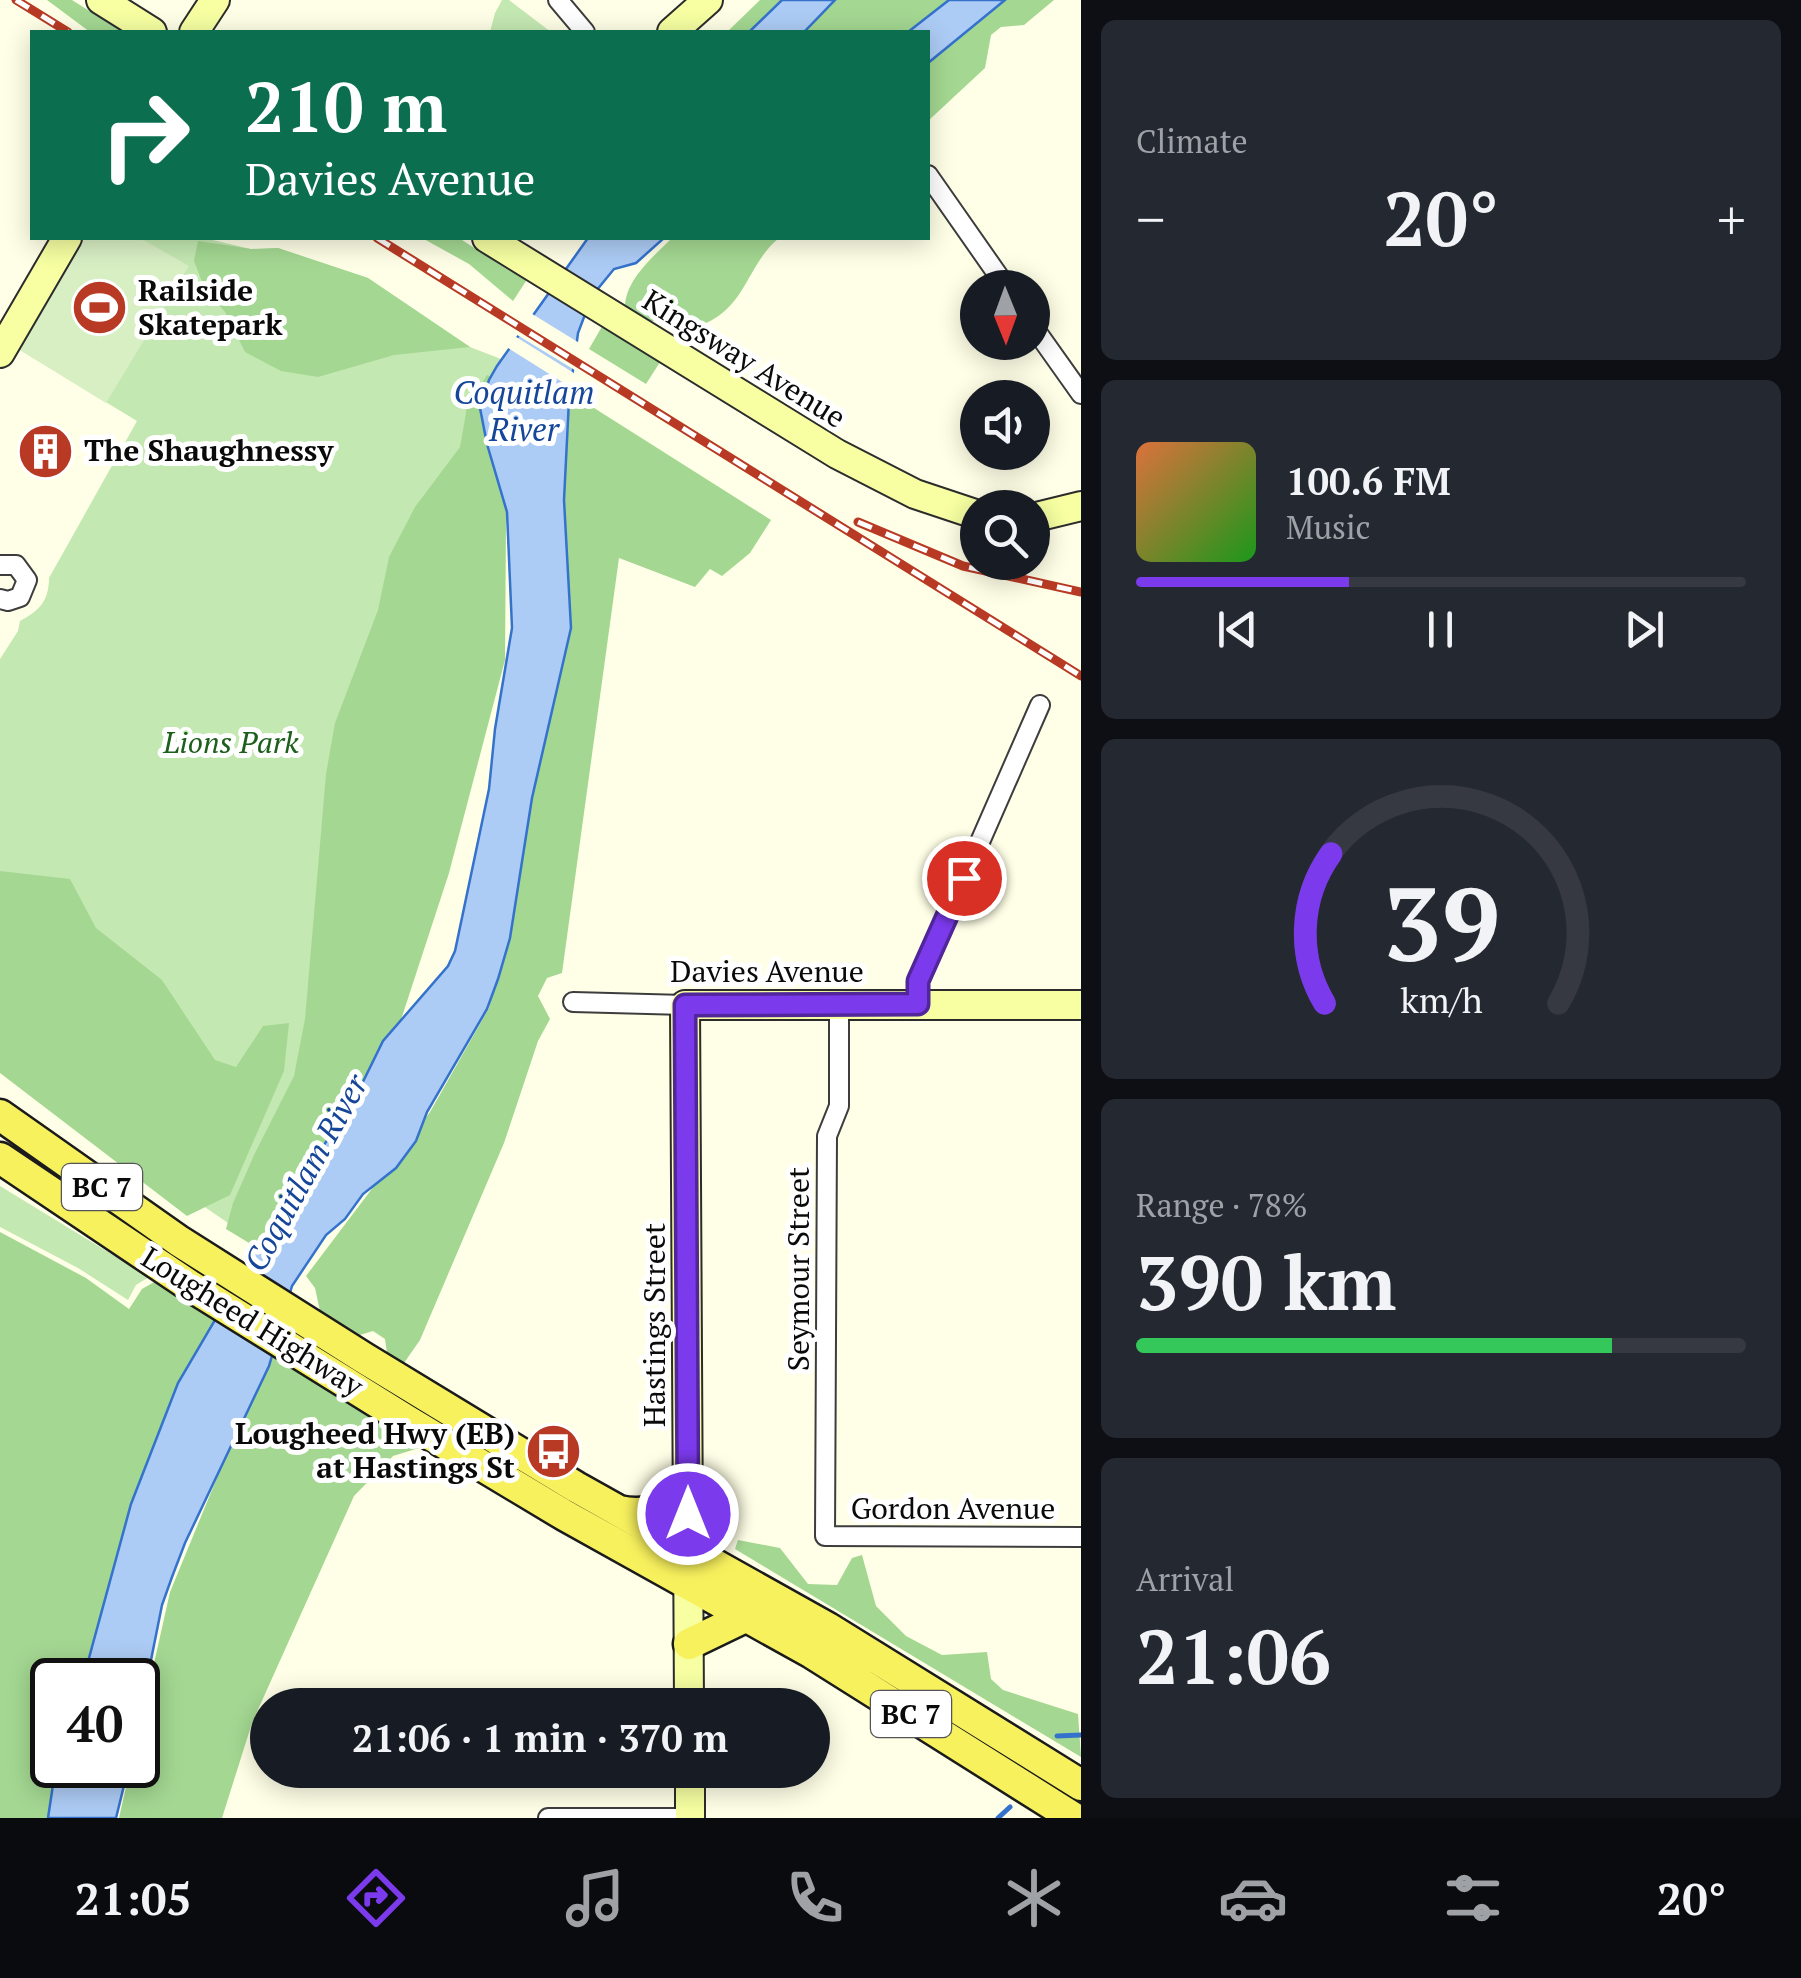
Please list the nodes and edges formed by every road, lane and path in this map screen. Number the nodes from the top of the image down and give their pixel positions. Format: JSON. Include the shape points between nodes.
{"nodes":[{"id":1,"x":101,"y":0,"type":"edge"},
{"id":2,"x":215,"y":0,"type":"edge"},
{"id":3,"x":558,"y":0,"type":"edge"},
{"id":4,"x":708,"y":0,"type":"edge"},
{"id":5,"x":149,"y":30,"type":"edge"},
{"id":6,"x":195,"y":30,"type":"edge"},
{"id":7,"x":583,"y":30,"type":"edge"},
{"id":8,"x":674,"y":30,"type":"edge"},
{"id":9,"x":930,"y":178,"type":"edge"},
{"id":10,"x":66,"y":240,"type":"edge"},
{"id":11,"x":489,"y":240,"type":"edge"},
{"id":12,"x":994,"y":270,"type":"edge"},
{"id":13,"x":25,"y":305,"type":"junction"},
{"id":14,"x":0,"y":333,"type":"edge"},
{"id":15,"x":1050,"y":350,"type":"edge"},
{"id":16,"x":0,"y":353,"type":"edge"},
{"id":17,"x":1081,"y":394,"type":"edge"},
{"id":18,"x":1081,"y":506,"type":"edge"},
{"id":19,"x":960,"y":510,"type":"edge"},
{"id":20,"x":1050,"y":514,"type":"edge"},
{"id":21,"x":0,"y":565,"type":"edge"},
{"id":22,"x":0,"y":599,"type":"edge"},
{"id":23,"x":1040,"y":705,"type":"dead end"},
{"id":24,"x":574,"y":1002,"type":"dead end"},
{"id":25,"x":918,"y":1004,"type":"junction"},
{"id":26,"x":685,"y":1005,"type":"junction"},
{"id":27,"x":839,"y":1005,"type":"junction"},
{"id":28,"x":1081,"y":1005,"type":"edge"},
{"id":29,"x":0,"y":1115,"type":"edge"},
{"id":30,"x":0,"y":1158,"type":"edge"},
{"id":31,"x":356,"y":1370,"type":"junction"},
{"id":32,"x":688,"y":1477,"type":"junction"},
{"id":33,"x":619,"y":1511,"type":"junction"},
{"id":34,"x":826,"y":1536,"type":"joint"},
{"id":35,"x":1081,"y":1537,"type":"edge"},
{"id":36,"x":688,"y":1550,"type":"junction"},
{"id":37,"x":689,"y":1584,"type":"junction"},
{"id":38,"x":745,"y":1616,"type":"junction"},
{"id":39,"x":689,"y":1644,"type":"junction"},
{"id":40,"x":689,"y":1688,"type":"edge"},
{"id":41,"x":1081,"y":1785,"type":"edge"},
{"id":42,"x":690,"y":1788,"type":"edge"},
{"id":43,"x":548,"y":1818,"type":"edge"},
{"id":44,"x":690,"y":1818,"type":"edge"},
{"id":45,"x":1073,"y":1818,"type":"edge"}],
"edges":[{"from":1,"to":5,"type":"street"},
{"from":2,"to":6,"type":"street"},
{"from":3,"to":7,"type":"street"},
{"from":4,"to":8,"type":"street"},
{"from":9,"to":12,"type":"street"},
{"from":10,"to":13,"type":"street"},
{"from":11,"to":19,"type":"street","name":"Kingsway Avenue","via":[[874,475]]},
{"from":13,"to":14,"type":"street"},
{"from":13,"to":16,"type":"street"},
{"from":15,"to":17,"type":"street"},
{"from":18,"to":20,"type":"street"},
{"from":21,"to":22,"type":"street","via":[[16,565],[27,580],[20,597]]},
{"from":23,"to":25,"type":"street","via":[[918,981]]},
{"from":24,"to":26,"type":"street","name":"Davies Avenue"},
{"from":25,"to":27,"type":"street","name":"Davies Avenue"},
{"from":25,"to":28,"type":"street","name":"Davies Avenue"},
{"from":26,"to":27,"type":"street","name":"Davies Avenue"},
{"from":26,"to":32,"type":"street","name":"Hastings Street"},
{"from":27,"to":34,"type":"street","name":"Seymour Street","via":[[839,1106],[827,1136]]},
{"from":29,"to":31,"type":"main road","name":"Lougheed Highway","number":"BC 7"},
{"from":30,"to":31,"type":"main road","name":"Lougheed Highway","number":"BC 7","via":[[190,1284]]},
{"from":31,"to":33,"type":"main road","name":"Lougheed Highway","number":"BC 7"},
{"from":31,"to":37,"type":"main road","name":"Lougheed Highway","number":"BC 7","via":[[513,1486]]},
{"from":32,"to":33,"type":"main road","via":[[662,1508]]},
{"from":32,"to":36,"type":"street","name":"Hastings Street"},
{"from":33,"to":36,"type":"main road","name":"Lougheed Highway","number":"BC 7"},
{"from":34,"to":35,"type":"street","name":"Gordon Avenue"},
{"from":36,"to":37,"type":"street","name":"Hastings Street"},
{"from":36,"to":41,"type":"main road","name":"Lougheed Highway","number":"BC 7"},
{"from":37,"to":38,"type":"main road","name":"Lougheed Highway","number":"BC 7"},
{"from":37,"to":39,"type":"street","name":"Hastings Street"},
{"from":38,"to":39,"type":"main road"},
{"from":38,"to":45,"type":"main road","name":"Lougheed Highway","number":"BC 7"},
{"from":39,"to":40,"type":"street","name":"Hastings Street"},
{"from":42,"to":44,"type":"street"},
{"from":43,"to":44,"type":"street"}]}
